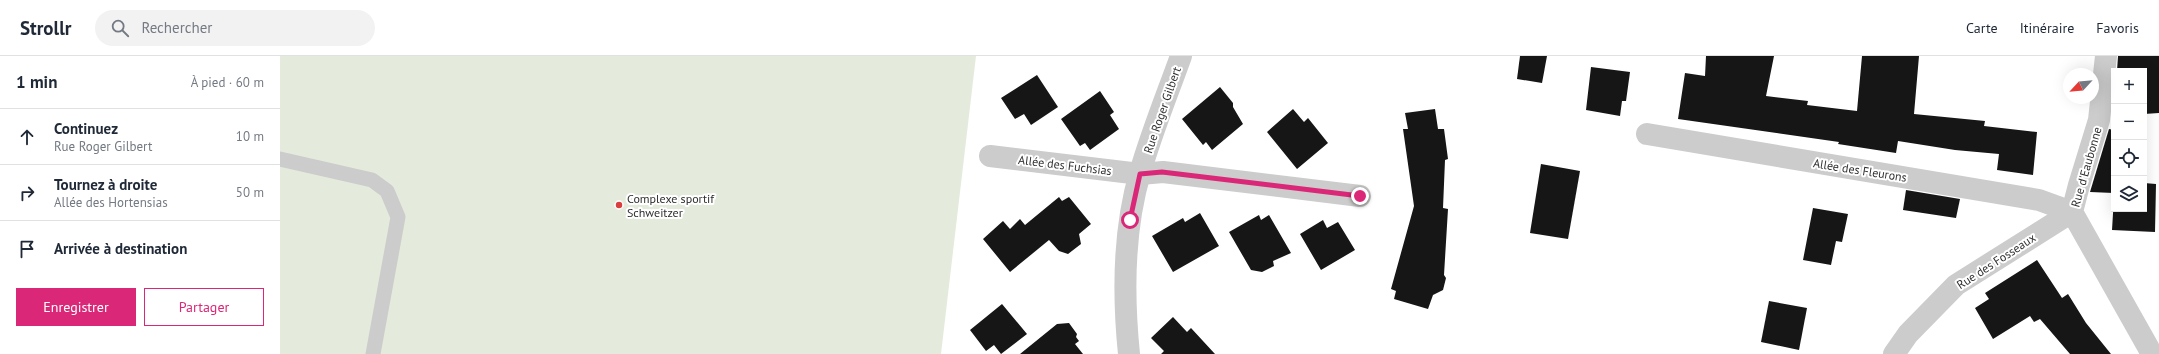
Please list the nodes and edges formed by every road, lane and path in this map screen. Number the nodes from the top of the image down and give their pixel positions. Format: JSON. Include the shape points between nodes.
{"nodes":[{"id":1,"x":1181,"y":56,"type":"edge"},
{"id":2,"x":2106,"y":56,"type":"edge"},
{"id":3,"x":1647,"y":134,"type":"dead end"},
{"id":4,"x":990,"y":156,"type":"dead end"},
{"id":5,"x":280,"y":159,"type":"edge"},
{"id":6,"x":1140,"y":174,"type":"junction"},
{"id":7,"x":1360,"y":196,"type":"dead end"},
{"id":8,"x":2072,"y":212,"type":"junction"},
{"id":9,"x":373,"y":354,"type":"edge"},
{"id":10,"x":1129,"y":354,"type":"edge"},
{"id":11,"x":1894,"y":354,"type":"edge"},
{"id":12,"x":2152,"y":354,"type":"edge"}],
"edges":[{"from":1,"to":6,"type":"street","name":"Rue Roger Gilbert"},
{"from":2,"to":8,"type":"street","name":"Rue d'Eaubonne","via":[[2099,120]]},
{"from":3,"to":8,"type":"street","name":"Allée des Fleurons","via":[[2039,200]]},
{"from":4,"to":6,"type":"street","name":"Allée des Fuchsias"},
{"from":5,"to":9,"type":"lane","via":[[372,180],[386,191],[398,217]]},
{"from":6,"to":7,"type":"street","name":"Allée des Fuchsias","via":[[1162,172]]},
{"from":6,"to":10,"type":"street","name":"Rue Roger Gilbert","via":[[1130,220],[1126,271],[1125,310]]},
{"from":8,"to":11,"type":"street","name":"Rue des Fosseaux","via":[[1956,285],[1908,334]]},
{"from":8,"to":12,"type":"street","name":"Rue d'Eaubonne"}]}
